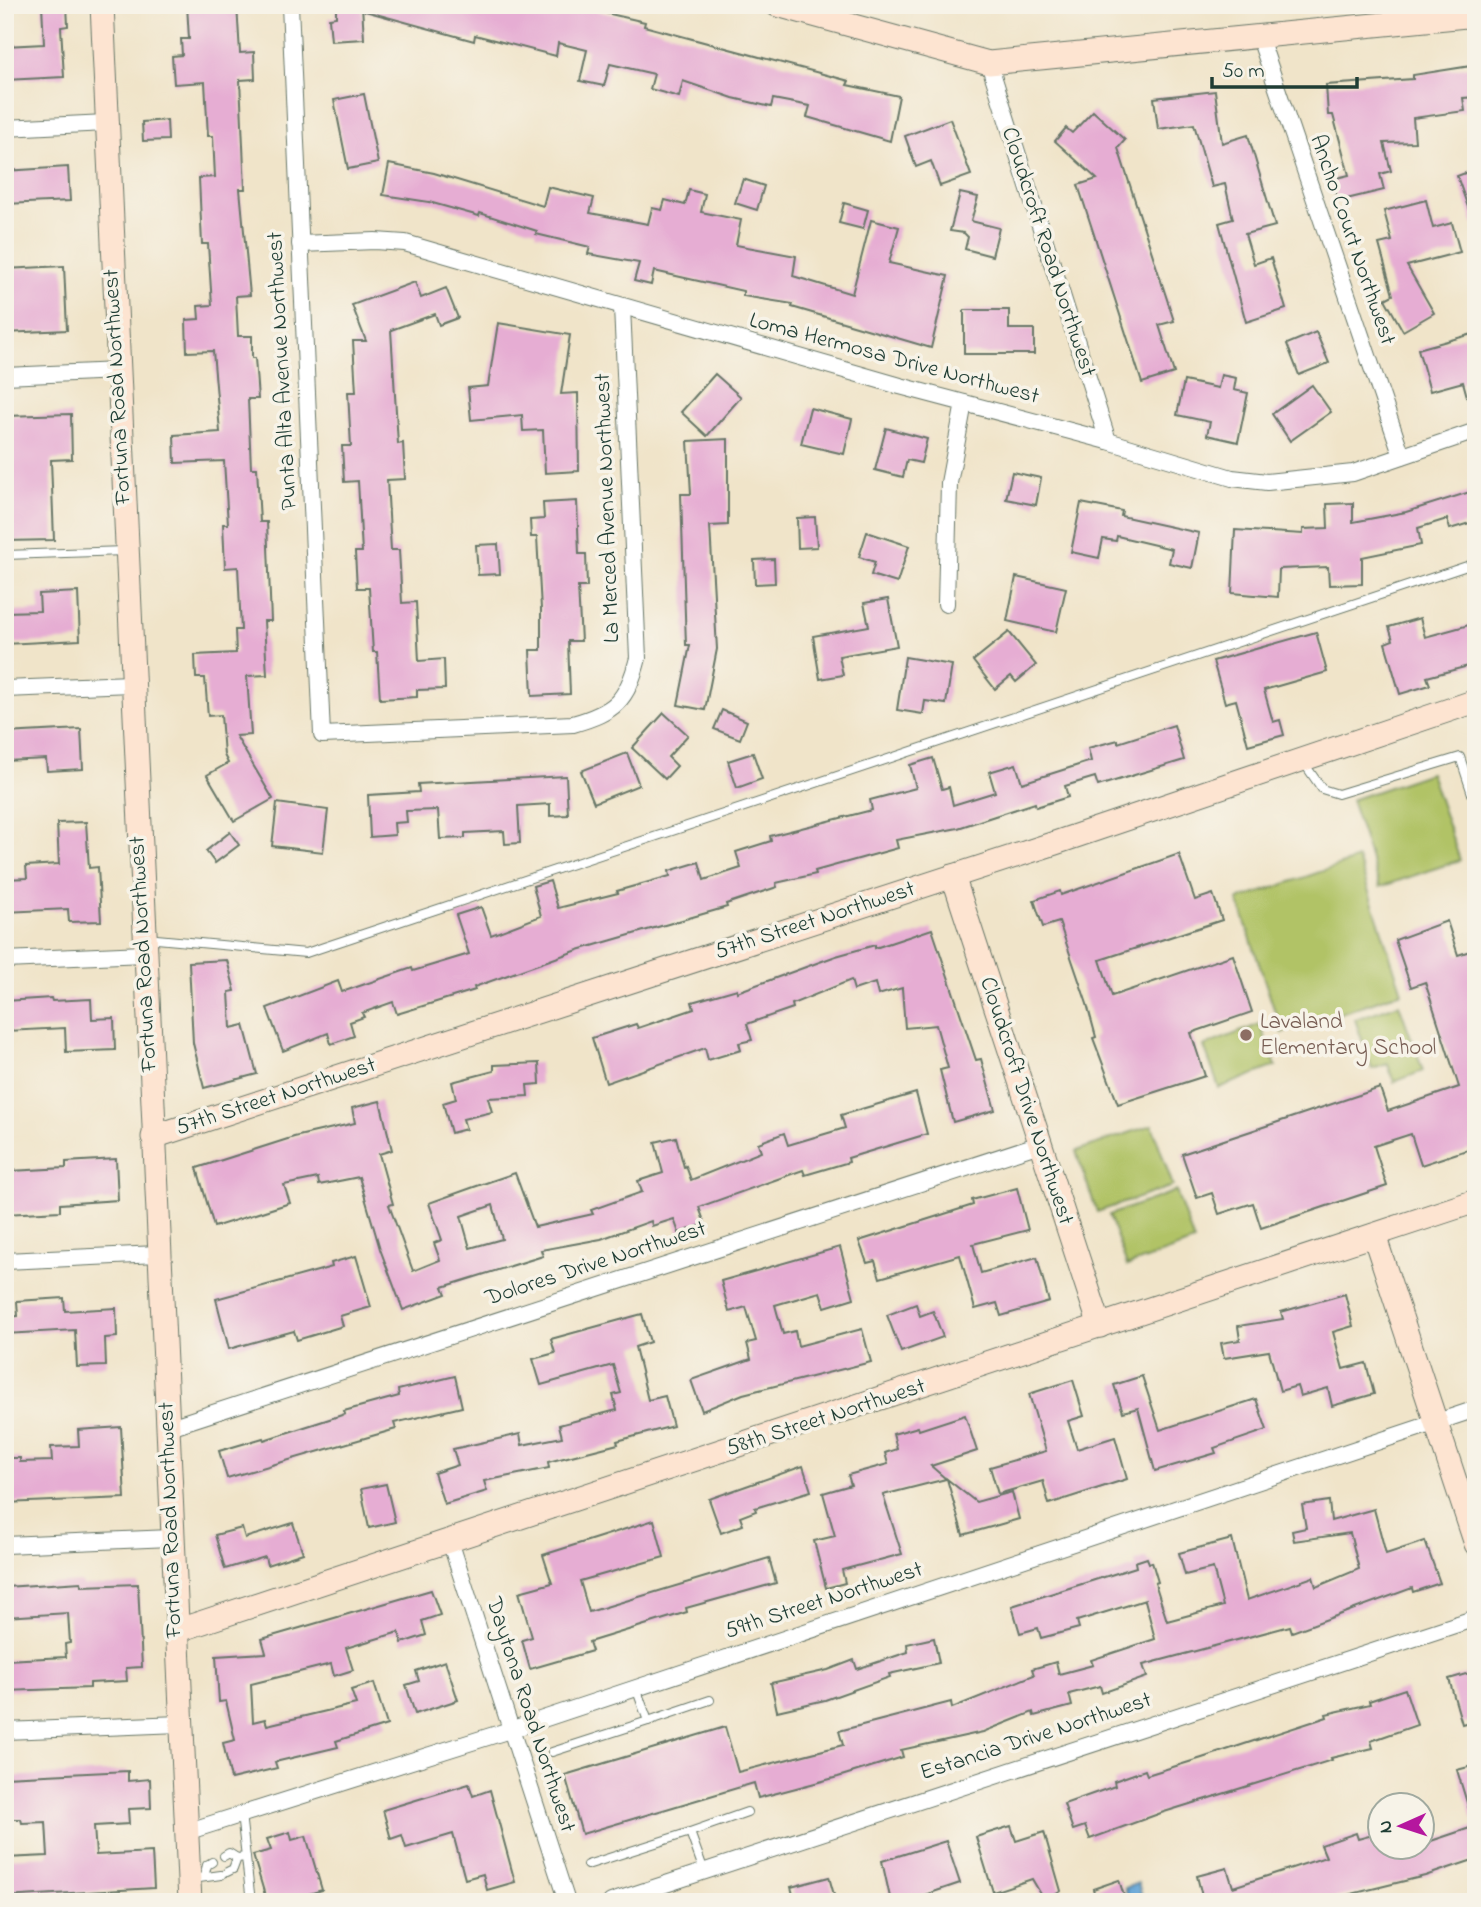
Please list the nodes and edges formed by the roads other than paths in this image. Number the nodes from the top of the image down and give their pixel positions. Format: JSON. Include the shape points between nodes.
{"nodes":[{"id":1,"x":102,"y":5,"type":"edge"},
{"id":2,"x":290,"y":5,"type":"edge"},
{"id":3,"x":776,"y":5,"type":"edge"},
{"id":4,"x":1446,"y":11,"type":"edge"},
{"id":5,"x":1476,"y":15,"type":"edge"},
{"id":6,"x":1260,"y":38,"type":"junction"},
{"id":7,"x":989,"y":63,"type":"junction"},
{"id":8,"x":106,"y":123,"type":"junction"},
{"id":9,"x":5,"y":128,"type":"edge"},
{"id":10,"x":300,"y":244,"type":"junction"},
{"id":11,"x":622,"y":307,"type":"junction"},
{"id":12,"x":118,"y":371,"type":"junction"},
{"id":13,"x":5,"y":376,"type":"edge"},
{"id":14,"x":964,"y":403,"type":"junction"},
{"id":15,"x":1476,"y":431,"type":"edge"},
{"id":16,"x":1108,"y":441,"type":"junction"},
{"id":17,"x":1402,"y":456,"type":"junction"},
{"id":18,"x":126,"y":551,"type":"junction"},
{"id":19,"x":5,"y":555,"type":"edge"},
{"id":20,"x":1476,"y":563,"type":"edge"},
{"id":21,"x":946,"y":604,"type":"dead end"},
{"id":22,"x":131,"y":684,"type":"junction"},
{"id":23,"x":5,"y":689,"type":"edge"},
{"id":24,"x":1476,"y":701,"type":"edge"},
{"id":25,"x":620,"y":702,"type":"joint"},
{"id":26,"x":1302,"y":760,"type":"junction"},
{"id":27,"x":1476,"y":806,"type":"edge"},
{"id":28,"x":953,"y":876,"type":"junction"},
{"id":29,"x":144,"y":946,"type":"junction"},
{"id":30,"x":5,"y":960,"type":"edge"},
{"id":31,"x":153,"y":1137,"type":"junction"},
{"id":32,"x":1040,"y":1144,"type":"junction"},
{"id":33,"x":1476,"y":1201,"type":"edge"},
{"id":34,"x":1374,"y":1235,"type":"junction"},
{"id":35,"x":158,"y":1254,"type":"junction"},
{"id":36,"x":5,"y":1261,"type":"edge"},
{"id":37,"x":1100,"y":1326,"type":"junction"},
{"id":38,"x":1476,"y":1409,"type":"edge"},
{"id":39,"x":1435,"y":1423,"type":"junction"},
{"id":40,"x":167,"y":1428,"type":"junction"},
{"id":41,"x":171,"y":1538,"type":"junction"},
{"id":42,"x":450,"y":1541,"type":"junction"},
{"id":43,"x":1476,"y":1544,"type":"edge"},
{"id":44,"x":5,"y":1545,"type":"edge"},
{"id":45,"x":1476,"y":1618,"type":"edge"},
{"id":46,"x":176,"y":1631,"type":"junction"},
{"id":47,"x":636,"y":1688,"type":"junction"},
{"id":48,"x":710,"y":1700,"type":"dead end"},
{"id":49,"x":648,"y":1721,"type":"junction"},
{"id":50,"x":180,"y":1724,"type":"junction"},
{"id":51,"x":513,"y":1728,"type":"junction"},
{"id":52,"x":5,"y":1731,"type":"edge"},
{"id":53,"x":552,"y":1752,"type":"dead end"},
{"id":54,"x":747,"y":1812,"type":"dead end"},
{"id":55,"x":241,"y":1814,"type":"junction"},
{"id":56,"x":186,"y":1832,"type":"junction"},
{"id":57,"x":690,"y":1832,"type":"junction"},
{"id":58,"x":224,"y":1856,"type":"dead end"},
{"id":59,"x":242,"y":1858,"type":"junction"},
{"id":60,"x":212,"y":1863,"type":"dead end"},
{"id":61,"x":587,"y":1865,"type":"dead end"},
{"id":62,"x":704,"y":1871,"type":"junction"},
{"id":63,"x":194,"y":1886,"type":"edge"},
{"id":64,"x":251,"y":1902,"type":"edge"},
{"id":65,"x":567,"y":1902,"type":"edge"},
{"id":66,"x":611,"y":1902,"type":"edge"}],
"edges":[{"from":1,"to":8,"type":"street","name":"Fortuna Road Northwest"},
{"from":2,"to":10,"type":"street","name":"Punta Alta Avenue Northwest"},
{"from":3,"to":7,"type":"street"},
{"from":4,"to":5,"type":"street"},
{"from":4,"to":6,"type":"street"},
{"from":6,"to":7,"type":"street"},
{"from":6,"to":17,"type":"street","name":"Ancho Court Northwest"},
{"from":7,"to":16,"type":"street","name":"Cloudcroft Road Northwest"},
{"from":8,"to":9,"type":"street"},
{"from":8,"to":12,"type":"street","name":"Fortuna Road Northwest"},
{"from":10,"to":11,"type":"street","name":"Loma Hermosa Drive Northwest","via":[[405,243]]},
{"from":10,"to":25,"type":"street","name":"Punta Alta Avenue Northwest","via":[[322,735],[573,724],[601,716]]},
{"from":11,"to":14,"type":"street","name":"Loma Hermosa Drive Northwest"},
{"from":11,"to":25,"type":"street","name":"La Merced Avenue Northwest","via":[[638,657]]},
{"from":12,"to":13,"type":"street"},
{"from":12,"to":18,"type":"street","name":"Fortuna Road Northwest"},
{"from":14,"to":16,"type":"street","name":"Loma Hermosa Drive Northwest"},
{"from":14,"to":21,"type":"street","via":[[948,483]]},
{"from":15,"to":17,"type":"street","name":"Loma Hermosa Drive Northwest"},
{"from":16,"to":17,"type":"street","name":"Loma Hermosa Drive Northwest","via":[[1232,478],[1267,482],[1353,473]]},
{"from":18,"to":19,"type":"lane"},
{"from":18,"to":22,"type":"street","name":"Fortuna Road Northwest"},
{"from":20,"to":29,"type":"lane","via":[[306,953]]},
{"from":22,"to":23,"type":"street"},
{"from":22,"to":29,"type":"street","name":"Fortuna Road Northwest"},
{"from":24,"to":26,"type":"street","name":"57th Street Northwest"},
{"from":26,"to":27,"type":"lane","via":[[1322,789],[1338,794],[1460,757]]},
{"from":26,"to":28,"type":"street","name":"57th Street Northwest"},
{"from":28,"to":31,"type":"street","name":"57th Street Northwest"},
{"from":28,"to":32,"type":"street","name":"Cloudcroft Drive Northwest"},
{"from":29,"to":30,"type":"street"},
{"from":29,"to":31,"type":"street","name":"Fortuna Road Northwest"},
{"from":31,"to":35,"type":"street","name":"Fortuna Road Northwest"},
{"from":32,"to":37,"type":"street","name":"Cloudcroft Drive Northwest"},
{"from":32,"to":40,"type":"street","name":"Dolores Drive Northwest"},
{"from":33,"to":34,"type":"street","name":"58th Street Northwest"},
{"from":34,"to":37,"type":"street","name":"58th Street Northwest"},
{"from":34,"to":39,"type":"street"},
{"from":35,"to":36,"type":"street"},
{"from":35,"to":40,"type":"street","name":"Fortuna Road Northwest"},
{"from":37,"to":42,"type":"street","name":"58th Street Northwest"},
{"from":38,"to":39,"type":"street","name":"59th Street Northwest"},
{"from":39,"to":43,"type":"street"},
{"from":39,"to":47,"type":"street","name":"59th Street Northwest"},
{"from":40,"to":41,"type":"street","name":"Fortuna Road Northwest"},
{"from":41,"to":44,"type":"street"},
{"from":41,"to":46,"type":"street","name":"Fortuna Road Northwest"},
{"from":42,"to":46,"type":"street","name":"58th Street Northwest"},
{"from":42,"to":51,"type":"street","name":"Daytona Road Northwest"},
{"from":45,"to":62,"type":"street","name":"Estancia Drive Northwest"},
{"from":46,"to":50,"type":"street","name":"Fortuna Road Northwest"},
{"from":47,"to":49,"type":"lane"},
{"from":47,"to":51,"type":"street","name":"59th Street Northwest"},
{"from":48,"to":49,"type":"lane"},
{"from":49,"to":53,"type":"lane"},
{"from":50,"to":52,"type":"street"},
{"from":50,"to":56,"type":"street","name":"Fortuna Road Northwest"},
{"from":51,"to":55,"type":"street","name":"59th Street Northwest"},
{"from":51,"to":65,"type":"street","name":"Daytona Road Northwest"},
{"from":54,"to":57,"type":"lane"},
{"from":55,"to":56,"type":"street","name":"59th Street Northwest"},
{"from":55,"to":59,"type":"lane"},
{"from":56,"to":63,"type":"street","name":"Fortuna Road Northwest"},
{"from":57,"to":61,"type":"lane"},
{"from":57,"to":62,"type":"lane"},
{"from":58,"to":59,"type":"lane","via":[[229,1853]]},
{"from":59,"to":63,"type":"lane","via":[[233,1869]]},
{"from":59,"to":64,"type":"lane"},
{"from":60,"to":63,"type":"lane"},
{"from":62,"to":66,"type":"street","name":"Estancia Drive Northwest"}]}
